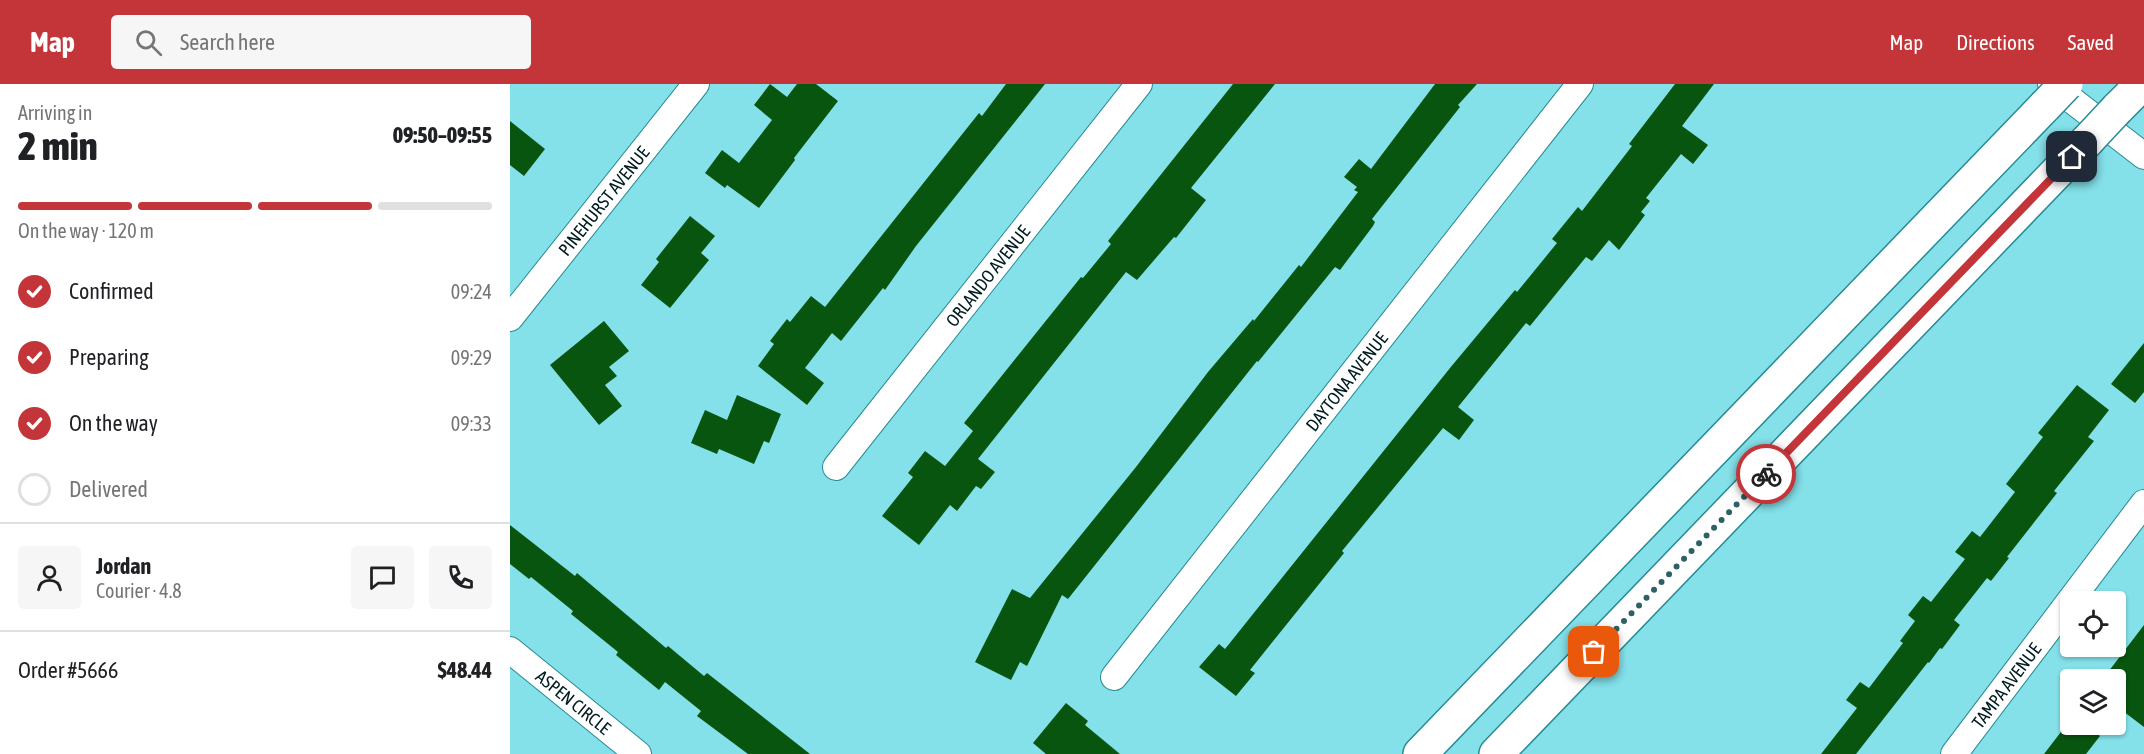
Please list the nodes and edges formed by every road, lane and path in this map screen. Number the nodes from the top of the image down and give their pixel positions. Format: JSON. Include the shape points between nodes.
{"nodes":[{"id":1,"x":696,"y":84,"type":"edge"},
{"id":2,"x":1139,"y":84,"type":"edge"},
{"id":3,"x":1580,"y":84,"type":"edge"},
{"id":4,"x":2142,"y":84,"type":"edge"},
{"id":5,"x":2054,"y":91,"type":"edge"},
{"id":6,"x":2144,"y":156,"type":"edge"},
{"id":7,"x":510,"y":318,"type":"edge"},
{"id":8,"x":836,"y":467,"type":"dead end"},
{"id":9,"x":2144,"y":503,"type":"edge"},
{"id":10,"x":510,"y":650,"type":"edge"},
{"id":11,"x":1114,"y":677,"type":"dead end"},
{"id":12,"x":638,"y":754,"type":"edge"},
{"id":13,"x":1420,"y":754,"type":"edge"},
{"id":14,"x":1496,"y":754,"type":"edge"},
{"id":15,"x":1954,"y":754,"type":"edge"}],
"edges":[{"from":1,"to":7,"type":"street","name":"PINEHURST AVENUE"},
{"from":2,"to":8,"type":"street","name":"ORLANDO AVENUE"},
{"from":3,"to":11,"type":"street","name":"DAYTONA AVENUE"},
{"from":4,"to":14,"type":"highway","bridge":true},
{"from":5,"to":6,"type":"street"},
{"from":5,"to":13,"type":"highway"},
{"from":9,"to":15,"type":"street","name":"TAMPA AVENUE"},
{"from":10,"to":12,"type":"street","name":"ASPEN CIRCLE"}]}
